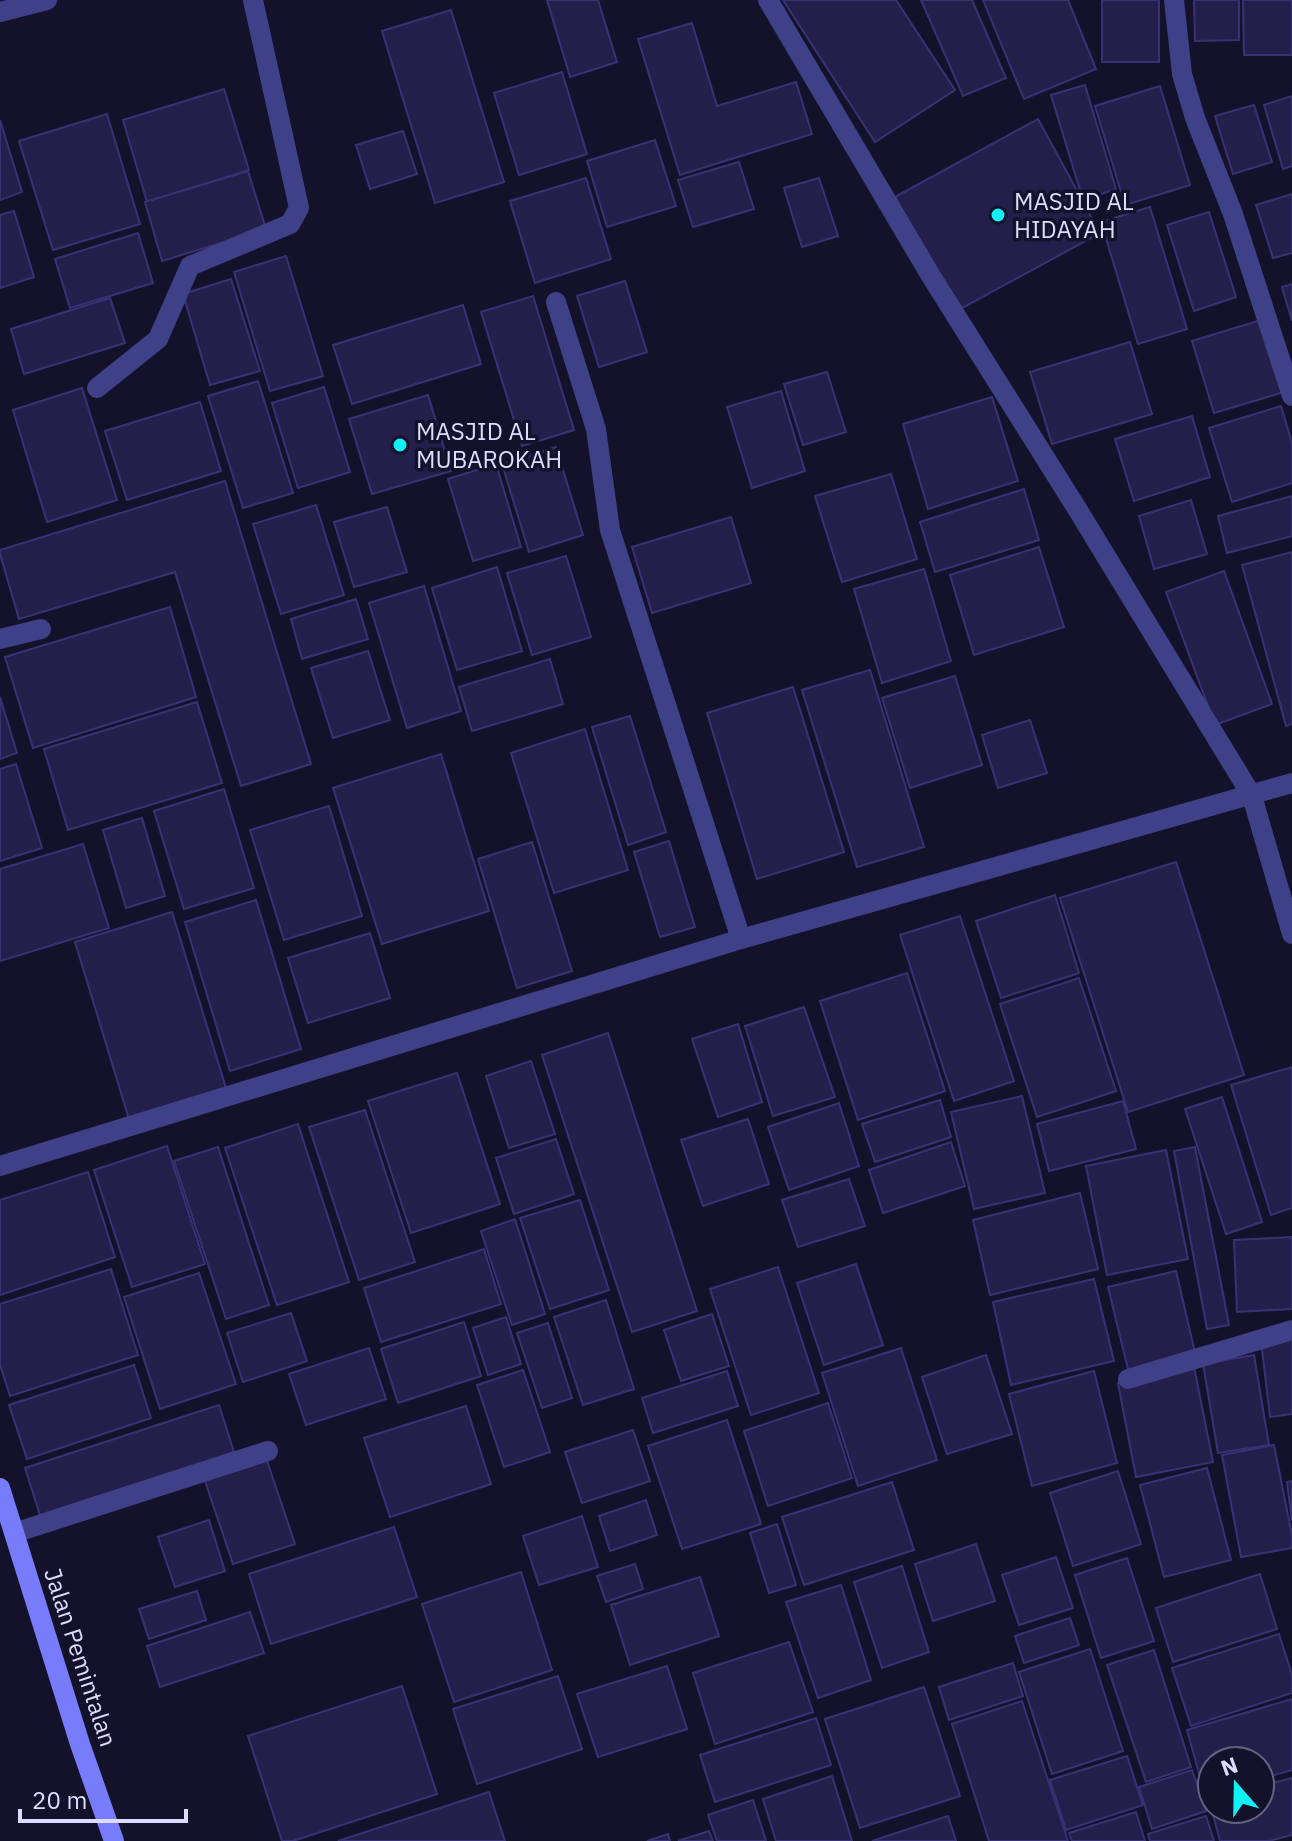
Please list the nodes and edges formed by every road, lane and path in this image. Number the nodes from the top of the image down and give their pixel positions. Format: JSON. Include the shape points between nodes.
{"nodes":[{"id":1,"x":47,"y":0,"type":"edge"},
{"id":2,"x":253,"y":0,"type":"edge"},
{"id":3,"x":768,"y":0,"type":"edge"},
{"id":4,"x":1174,"y":0,"type":"edge"},
{"id":5,"x":0,"y":12,"type":"edge"},
{"id":6,"x":556,"y":302,"type":"dead end"},
{"id":7,"x":97,"y":388,"type":"dead end"},
{"id":8,"x":1292,"y":396,"type":"edge"},
{"id":9,"x":41,"y":629,"type":"dead end"},
{"id":10,"x":0,"y":639,"type":"edge"},
{"id":11,"x":1292,"y":783,"type":"edge"},
{"id":12,"x":1252,"y":796,"type":"junction"},
{"id":13,"x":1292,"y":934,"type":"edge"},
{"id":14,"x":741,"y":939,"type":"junction"},
{"id":15,"x":0,"y":1166,"type":"edge"},
{"id":16,"x":1292,"y":1330,"type":"edge"},
{"id":17,"x":1128,"y":1379,"type":"dead end"},
{"id":18,"x":268,"y":1451,"type":"dead end"},
{"id":19,"x":0,"y":1488,"type":"edge"},
{"id":20,"x":14,"y":1533,"type":"junction"},
{"id":21,"x":114,"y":1841,"type":"edge"}],
"edges":[{"from":1,"to":5,"type":"street"},
{"from":2,"to":7,"type":"street","via":[[299,208],[290,224],[190,266],[158,339]]},
{"from":3,"to":12,"type":"street","via":[[931,276]]},
{"from":4,"to":8,"type":"street","via":[[1182,74],[1195,118],[1233,214]]},
{"from":6,"to":14,"type":"street","via":[[596,429],[610,530]]},
{"from":9,"to":10,"type":"street"},
{"from":11,"to":12,"type":"street"},
{"from":12,"to":13,"type":"street"},
{"from":12,"to":14,"type":"street"},
{"from":14,"to":15,"type":"street"},
{"from":16,"to":17,"type":"street"},
{"from":18,"to":20,"type":"street"},
{"from":19,"to":20,"type":"main road","name":"Jalan Pemintalan"},
{"from":20,"to":21,"type":"main road","name":"Jalan Pemintalan"}]}
